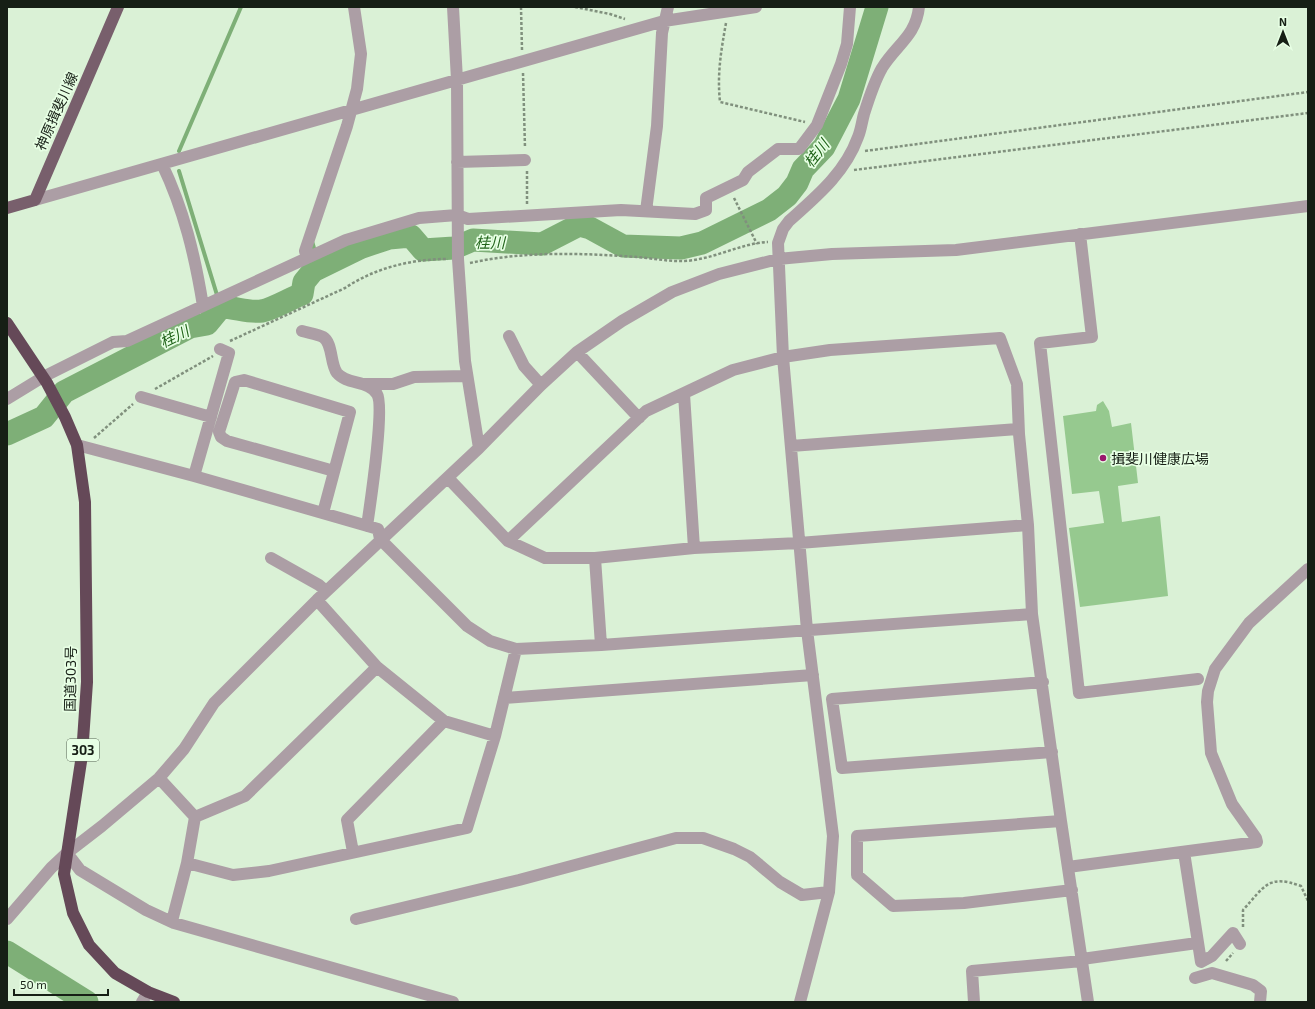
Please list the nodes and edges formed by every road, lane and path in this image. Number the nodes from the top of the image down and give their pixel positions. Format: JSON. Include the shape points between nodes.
{"nodes":[{"id":1,"x":118,"y":7,"type":"edge"},
{"id":2,"x":354,"y":7,"type":"edge"},
{"id":3,"x":453,"y":7,"type":"edge"},
{"id":4,"x":520,"y":7,"type":"edge"},
{"id":5,"x":575,"y":7,"type":"edge"},
{"id":6,"x":668,"y":7,"type":"edge"},
{"id":7,"x":756,"y":7,"type":"edge"},
{"id":8,"x":850,"y":7,"type":"edge"},
{"id":9,"x":919,"y":7,"type":"edge"},
{"id":10,"x":729,"y":11,"type":"junction"},
{"id":11,"x":664,"y":21,"type":"junction"},
{"id":12,"x":645,"y":26,"type":"junction"},
{"id":13,"x":523,"y":62,"type":"junction"},
{"id":14,"x":457,"y":80,"type":"junction"},
{"id":15,"x":1308,"y":92,"type":"edge"},
{"id":16,"x":352,"y":110,"type":"junction"},
{"id":17,"x":1308,"y":113,"type":"edge"},
{"id":18,"x":817,"y":125,"type":"junction"},
{"id":19,"x":853,"y":149,"type":"junction"},
{"id":20,"x":525,"y":160,"type":"junction"},
{"id":21,"x":457,"y":162,"type":"junction"},
{"id":22,"x":162,"y":164,"type":"junction"},
{"id":23,"x":843,"y":169,"type":"junction"},
{"id":24,"x":733,"y":196,"type":"dead end"},
{"id":25,"x":35,"y":200,"type":"junction"},
{"id":26,"x":1308,"y":206,"type":"edge"},
{"id":27,"x":7,"y":208,"type":"edge"},
{"id":28,"x":646,"y":211,"type":"junction"},
{"id":29,"x":528,"y":216,"type":"junction"},
{"id":30,"x":457,"y":217,"type":"junction"},
{"id":31,"x":1080,"y":234,"type":"junction"},
{"id":32,"x":778,"y":243,"type":"junction"},
{"id":33,"x":757,"y":244,"type":"junction"},
{"id":34,"x":307,"y":258,"type":"junction"},
{"id":35,"x":778,"y":259,"type":"junction"},
{"id":36,"x":458,"y":262,"type":"junction"},
{"id":37,"x":203,"y":306,"type":"junction"},
{"id":38,"x":7,"y":323,"type":"edge"},
{"id":39,"x":302,"y":331,"type":"dead end"},
{"id":40,"x":509,"y":336,"type":"dead end"},
{"id":41,"x":220,"y":349,"type":"junction"},
{"id":42,"x":577,"y":352,"type":"junction"},
{"id":43,"x":783,"y":357,"type":"junction"},
{"id":44,"x":468,"y":376,"type":"junction"},
{"id":45,"x":45,"y":380,"type":"junction"},
{"id":46,"x":363,"y":384,"type":"junction"},
{"id":47,"x":541,"y":385,"type":"junction"},
{"id":48,"x":684,"y":394,"type":"junction"},
{"id":49,"x":141,"y":397,"type":"junction"},
{"id":50,"x":7,"y":399,"type":"edge"},
{"id":51,"x":211,"y":417,"type":"junction"},
{"id":52,"x":639,"y":418,"type":"junction"},
{"id":53,"x":1018,"y":430,"type":"junction"},
{"id":54,"x":81,"y":446,"type":"junction"},
{"id":55,"x":791,"y":446,"type":"junction"},
{"id":56,"x":479,"y":448,"type":"junction"},
{"id":57,"x":334,"y":471,"type":"junction"},
{"id":58,"x":194,"y":476,"type":"junction"},
{"id":59,"x":448,"y":478,"type":"junction"},
{"id":60,"x":323,"y":513,"type":"junction"},
{"id":61,"x":1028,"y":525,"type":"junction"},
{"id":62,"x":367,"y":526,"type":"junction"},
{"id":63,"x":380,"y":539,"type":"junction"},
{"id":64,"x":508,"y":541,"type":"junction"},
{"id":65,"x":799,"y":543,"type":"junction"},
{"id":66,"x":694,"y":548,"type":"junction"},
{"id":67,"x":271,"y":558,"type":"dead end"},
{"id":68,"x":595,"y":558,"type":"junction"},
{"id":69,"x":1308,"y":569,"type":"edge"},
{"id":70,"x":326,"y":591,"type":"junction"},
{"id":71,"x":317,"y":600,"type":"junction"},
{"id":72,"x":1032,"y":614,"type":"junction"},
{"id":73,"x":807,"y":630,"type":"junction"},
{"id":74,"x":601,"y":645,"type":"junction"},
{"id":75,"x":516,"y":649,"type":"junction"},
{"id":76,"x":377,"y":667,"type":"junction"},
{"id":77,"x":812,"y":675,"type":"junction"},
{"id":78,"x":1198,"y":679,"type":"dead end"},
{"id":79,"x":1043,"y":682,"type":"junction"},
{"id":80,"x":504,"y":698,"type":"junction"},
{"id":81,"x":444,"y":721,"type":"junction"},
{"id":82,"x":496,"y":736,"type":"junction"},
{"id":83,"x":1052,"y":752,"type":"junction"},
{"id":84,"x":159,"y":778,"type":"junction"},
{"id":85,"x":195,"y":817,"type":"junction"},
{"id":86,"x":1061,"y":821,"type":"junction"},
{"id":87,"x":353,"y":852,"type":"junction"},
{"id":88,"x":1184,"y":852,"type":"junction"},
{"id":89,"x":67,"y":853,"type":"junction"},
{"id":90,"x":187,"y":863,"type":"junction"},
{"id":91,"x":1068,"y":868,"type":"junction"},
{"id":92,"x":1072,"y":890,"type":"junction"},
{"id":93,"x":829,"y":892,"type":"junction"},
{"id":94,"x":1308,"y":901,"type":"edge"},
{"id":95,"x":356,"y":919,"type":"dead end"},
{"id":96,"x":7,"y":920,"type":"edge"},
{"id":97,"x":172,"y":922,"type":"junction"},
{"id":98,"x":1197,"y":943,"type":"junction"},
{"id":99,"x":1240,"y":944,"type":"junction"},
{"id":100,"x":1082,"y":960,"type":"junction"},
{"id":101,"x":1212,"y":973,"type":"junction"},
{"id":102,"x":1195,"y":978,"type":"dead end"},
{"id":103,"x":145,"y":997,"type":"edge"},
{"id":104,"x":174,"y":1002,"type":"edge"},
{"id":105,"x":453,"y":1002,"type":"edge"},
{"id":106,"x":800,"y":1002,"type":"edge"},
{"id":107,"x":974,"y":1002,"type":"edge"},
{"id":108,"x":1088,"y":1002,"type":"edge"},
{"id":109,"x":1260,"y":1002,"type":"edge"}],
"edges":[{"from":1,"to":25,"type":"main road","name":"神原揖斐川線"},
{"from":2,"to":16,"type":"street","via":[[361,54]]},
{"from":3,"to":14,"type":"street"},
{"from":4,"to":13,"type":"path"},
{"from":5,"to":12,"type":"path","via":[[610,14]]},
{"from":6,"to":11,"type":"street"},
{"from":7,"to":10,"type":"street"},
{"from":8,"to":18,"type":"street","via":[[848,44]]},
{"from":9,"to":19,"type":"street","via":[[918,19],[910,34],[890,55],[879,75]]},
{"from":10,"to":11,"type":"street"},
{"from":10,"to":18,"type":"path","via":[[719,64],[720,102]]},
{"from":11,"to":12,"type":"street"},
{"from":11,"to":28,"type":"street","via":[[657,126]]},
{"from":12,"to":13,"type":"street"},
{"from":13,"to":14,"type":"street"},
{"from":13,"to":20,"type":"path"},
{"from":14,"to":16,"type":"street"},
{"from":14,"to":21,"type":"street"},
{"from":15,"to":19,"type":"path","via":[[863,151]]},
{"from":16,"to":22,"type":"street"},
{"from":16,"to":34,"type":"street","via":[[305,251]]},
{"from":17,"to":23,"type":"path"},
{"from":18,"to":28,"type":"street","via":[[799,149],[778,149],[748,172],[743,180],[706,198],[706,210],[695,214]]},
{"from":19,"to":23,"type":"street"},
{"from":20,"to":21,"type":"street"},
{"from":20,"to":29,"type":"path"},
{"from":21,"to":30,"type":"street"},
{"from":22,"to":25,"type":"street"},
{"from":22,"to":37,"type":"street","via":[[171,182],[195,256]]},
{"from":23,"to":32,"type":"street","via":[[789,221],[783,228]]},
{"from":24,"to":33,"type":"path"},
{"from":25,"to":27,"type":"main road"},
{"from":26,"to":31,"type":"street"},
{"from":28,"to":29,"type":"street","via":[[621,210]]},
{"from":29,"to":30,"type":"street","via":[[468,219]]},
{"from":30,"to":34,"type":"street","via":[[434,216],[403,222],[346,240]]},
{"from":30,"to":36,"type":"street"},
{"from":31,"to":35,"type":"street","via":[[956,250],[832,254]]},
{"from":31,"to":78,"type":"street","via":[[1092,337],[1040,343],[1079,693]]},
{"from":32,"to":33,"type":"path"},
{"from":32,"to":35,"type":"street"},
{"from":33,"to":36,"type":"path","via":[[694,260],[679,261],[550,254]]},
{"from":34,"to":37,"type":"street"},
{"from":35,"to":42,"type":"street","via":[[719,274],[672,292],[622,320]]},
{"from":35,"to":43,"type":"street"},
{"from":36,"to":41,"type":"path","via":[[437,259],[405,262],[360,278],[345,288],[225,344]]},
{"from":36,"to":44,"type":"street"},
{"from":37,"to":45,"type":"street","via":[[127,341],[113,342]]},
{"from":38,"to":45,"type":"highway","name":"国道303号","number":"303"},
{"from":39,"to":46,"type":"street","via":[[323,337],[337,373]]},
{"from":40,"to":47,"type":"street","via":[[524,366]]},
{"from":41,"to":49,"type":"path","via":[[214,355]]},
{"from":41,"to":51,"type":"street","via":[[229,353]]},
{"from":42,"to":47,"type":"street"},
{"from":42,"to":52,"type":"street"},
{"from":43,"to":48,"type":"street","via":[[733,370]]},
{"from":43,"to":53,"type":"street","via":[[830,350],[1000,338],[1017,384]]},
{"from":43,"to":55,"type":"street"},
{"from":44,"to":46,"type":"street","via":[[414,377],[393,384]]},
{"from":44,"to":56,"type":"street"},
{"from":45,"to":50,"type":"street"},
{"from":45,"to":54,"type":"highway","name":"国道303号","number":"303"},
{"from":46,"to":62,"type":"street","via":[[378,394],[380,402]]},
{"from":47,"to":56,"type":"street"},
{"from":48,"to":52,"type":"street","via":[[646,411]]},
{"from":48,"to":66,"type":"street"},
{"from":49,"to":51,"type":"street"},
{"from":49,"to":54,"type":"path"},
{"from":51,"to":58,"type":"street"},
{"from":52,"to":64,"type":"street"},
{"from":53,"to":55,"type":"street"},
{"from":53,"to":61,"type":"street"},
{"from":54,"to":58,"type":"street"},
{"from":54,"to":89,"type":"highway","name":"国道303号","number":"303","via":[[87,682],[82,755]]},
{"from":55,"to":65,"type":"street"},
{"from":56,"to":59,"type":"street"},
{"from":57,"to":57,"type":"street","via":[[350,412],[244,380],[235,382],[219,432],[221,437]]},
{"from":57,"to":60,"type":"street"},
{"from":58,"to":60,"type":"street"},
{"from":59,"to":63,"type":"street"},
{"from":59,"to":64,"type":"street"},
{"from":60,"to":62,"type":"street"},
{"from":61,"to":65,"type":"street"},
{"from":61,"to":72,"type":"street"},
{"from":62,"to":63,"type":"street","via":[[378,529]]},
{"from":63,"to":70,"type":"street"},
{"from":63,"to":75,"type":"street","via":[[468,626],[490,641]]},
{"from":64,"to":68,"type":"street","via":[[545,558]]},
{"from":65,"to":66,"type":"street"},
{"from":65,"to":73,"type":"street"},
{"from":66,"to":68,"type":"street"},
{"from":67,"to":70,"type":"street","via":[[319,584]]},
{"from":68,"to":74,"type":"street"},
{"from":69,"to":88,"type":"street","via":[[1249,623],[1215,669],[1208,691],[1207,708],[1212,753],[1232,804],[1256,838],[1256,842]]},
{"from":70,"to":71,"type":"street"},
{"from":71,"to":76,"type":"street"},
{"from":71,"to":84,"type":"street","via":[[214,703],[184,748]]},
{"from":72,"to":73,"type":"street"},
{"from":72,"to":79,"type":"street"},
{"from":73,"to":74,"type":"street"},
{"from":73,"to":77,"type":"street"},
{"from":74,"to":75,"type":"street"},
{"from":75,"to":80,"type":"street"},
{"from":76,"to":81,"type":"street"},
{"from":76,"to":85,"type":"street","via":[[245,796]]},
{"from":77,"to":80,"type":"street"},
{"from":77,"to":93,"type":"street","via":[[833,836]]},
{"from":79,"to":83,"type":"street"},
{"from":79,"to":83,"type":"street","via":[[832,700],[842,768]]},
{"from":80,"to":82,"type":"street"},
{"from":81,"to":82,"type":"street"},
{"from":81,"to":87,"type":"street","via":[[347,820]]},
{"from":82,"to":87,"type":"street","via":[[467,828]]},
{"from":83,"to":86,"type":"street"},
{"from":84,"to":85,"type":"street"},
{"from":84,"to":89,"type":"street"},
{"from":85,"to":90,"type":"street"},
{"from":86,"to":91,"type":"street"},
{"from":86,"to":92,"type":"street","via":[[857,836],[857,874],[893,906],[964,902]]},
{"from":87,"to":90,"type":"street","via":[[269,871],[233,875]]},
{"from":88,"to":91,"type":"street"},
{"from":88,"to":98,"type":"street"},
{"from":89,"to":96,"type":"street"},
{"from":89,"to":97,"type":"street","via":[[80,870],[146,910]]},
{"from":89,"to":103,"type":"highway","name":"国道303号","number":"303","via":[[64,874],[73,913],[89,945],[115,974]]},
{"from":90,"to":97,"type":"street"},
{"from":91,"to":92,"type":"street"},
{"from":92,"to":100,"type":"street"},
{"from":93,"to":95,"type":"street","via":[[802,895],[780,882],[750,857],[734,849],[703,838],[676,838],[519,880]]},
{"from":93,"to":106,"type":"street"},
{"from":94,"to":99,"type":"path","via":[[1301,886],[1280,880],[1272,882],[1243,910],[1243,936]]},
{"from":97,"to":105,"type":"street"},
{"from":98,"to":99,"type":"street","via":[[1201,962],[1212,956],[1233,933]]},
{"from":98,"to":100,"type":"street"},
{"from":99,"to":101,"type":"path"},
{"from":100,"to":107,"type":"street","via":[[972,971]]},
{"from":100,"to":108,"type":"street"},
{"from":101,"to":102,"type":"street"},
{"from":101,"to":109,"type":"street","via":[[1253,985],[1261,991]]},
{"from":103,"to":104,"type":"highway","name":"国道303号","number":"303"}]}
